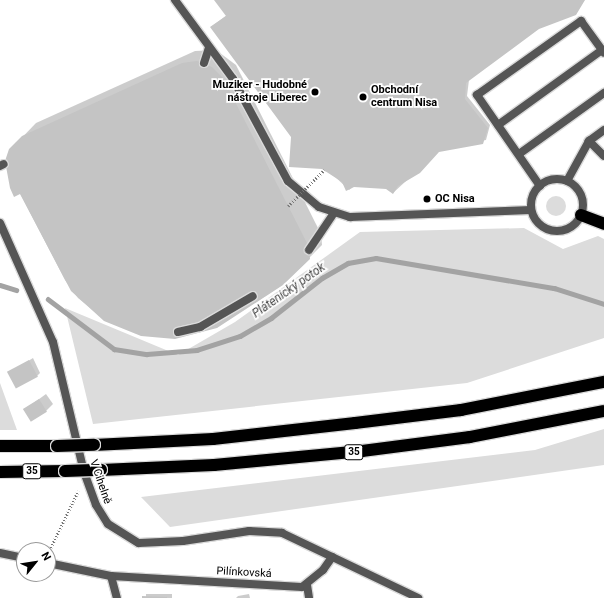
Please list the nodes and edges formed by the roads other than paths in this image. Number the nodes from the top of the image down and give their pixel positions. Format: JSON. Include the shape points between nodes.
{"nodes":[{"id":1,"x":175,"y":0,"type":"edge"},
{"id":2,"x":209,"y":48,"type":"junction"},
{"id":3,"x":603,"y":51,"type":"edge"},
{"id":4,"x":204,"y":63,"type":"dead end"},
{"id":5,"x":604,"y":93,"type":"edge"},
{"id":6,"x":498,"y":125,"type":"junction"},
{"id":7,"x":604,"y":130,"type":"edge"},
{"id":8,"x":589,"y":141,"type":"junction"},
{"id":9,"x":519,"y":154,"type":"junction"},
{"id":10,"x":604,"y":156,"type":"edge"},
{"id":11,"x":567,"y":181,"type":"junction"},
{"id":12,"x":540,"y":186,"type":"junction"},
{"id":13,"x":531,"y":210,"type":"junction"},
{"id":14,"x":334,"y":213,"type":"junction"},
{"id":15,"x":581,"y":215,"type":"junction"},
{"id":16,"x":0,"y":223,"type":"edge"},
{"id":17,"x":604,"y":224,"type":"edge"},
{"id":18,"x":309,"y":250,"type":"dead end"},
{"id":19,"x":253,"y":296,"type":"dead end"},
{"id":20,"x":178,"y":332,"type":"dead end"},
{"id":21,"x":604,"y":378,"type":"edge"},
{"id":22,"x":604,"y":382,"type":"edge"},
{"id":23,"x":577,"y":388,"type":"junction"},
{"id":24,"x":604,"y":411,"type":"edge"},
{"id":25,"x":0,"y":446,"type":"edge"},
{"id":26,"x":0,"y":472,"type":"edge"},
{"id":27,"x":0,"y":553,"type":"edge"},
{"id":28,"x":16,"y":556,"type":"edge"},
{"id":29,"x":332,"y":557,"type":"junction"},
{"id":30,"x":56,"y":565,"type":"edge"},
{"id":31,"x":111,"y":576,"type":"junction"},
{"id":32,"x":307,"y":585,"type":"junction"},
{"id":33,"x":117,"y":598,"type":"edge"},
{"id":34,"x":310,"y":598,"type":"edge"},
{"id":35,"x":418,"y":598,"type":"edge"}],
"edges":[{"from":1,"to":2,"type":"street"},
{"from":2,"to":4,"type":"street"},
{"from":2,"to":14,"type":"street","via":[[233,79],[288,181],[304,197]]},
{"from":3,"to":6,"type":"street"},
{"from":3,"to":6,"type":"street","via":[[582,21],[477,96]]},
{"from":5,"to":9,"type":"street"},
{"from":6,"to":9,"type":"street"},
{"from":7,"to":8,"type":"street"},
{"from":8,"to":10,"type":"street"},
{"from":8,"to":11,"type":"street"},
{"from":9,"to":12,"type":"street"},
{"from":11,"to":12,"type":"street","via":[[553,180]]},
{"from":11,"to":15,"type":"street","via":[[581,196]]},
{"from":12,"to":13,"type":"street","via":[[534,192]]},
{"from":13,"to":14,"type":"street","via":[[350,217]]},
{"from":13,"to":15,"type":"street","via":[[539,224],[554,231],[570,228]]},
{"from":14,"to":18,"type":"street"},
{"from":15,"to":17,"type":"highway"},
{"from":16,"to":29,"type":"street","name":"V Cihelně","via":[[52,342],[88,484],[96,505],[108,524],[138,543],[183,541],[249,531],[282,533]]},
{"from":19,"to":20,"type":"street","via":[[200,327]]},
{"from":21,"to":23,"type":"highway"},
{"from":22,"to":23,"type":"highway"},
{"from":23,"to":25,"type":"highway","bridge":true,"via":[[462,410],[213,439],[94,445]]},
{"from":24,"to":26,"type":"highway","number":"35","bridge":true,"via":[[470,437],[362,451],[214,465]]},
{"from":27,"to":28,"type":"street"},
{"from":29,"to":32,"type":"street"},
{"from":29,"to":35,"type":"street"},
{"from":30,"to":31,"type":"street","name":"Pilínkovská"},
{"from":31,"to":32,"type":"street","name":"Pilínkovská"},
{"from":31,"to":33,"type":"street"},
{"from":32,"to":34,"type":"street"}]}
